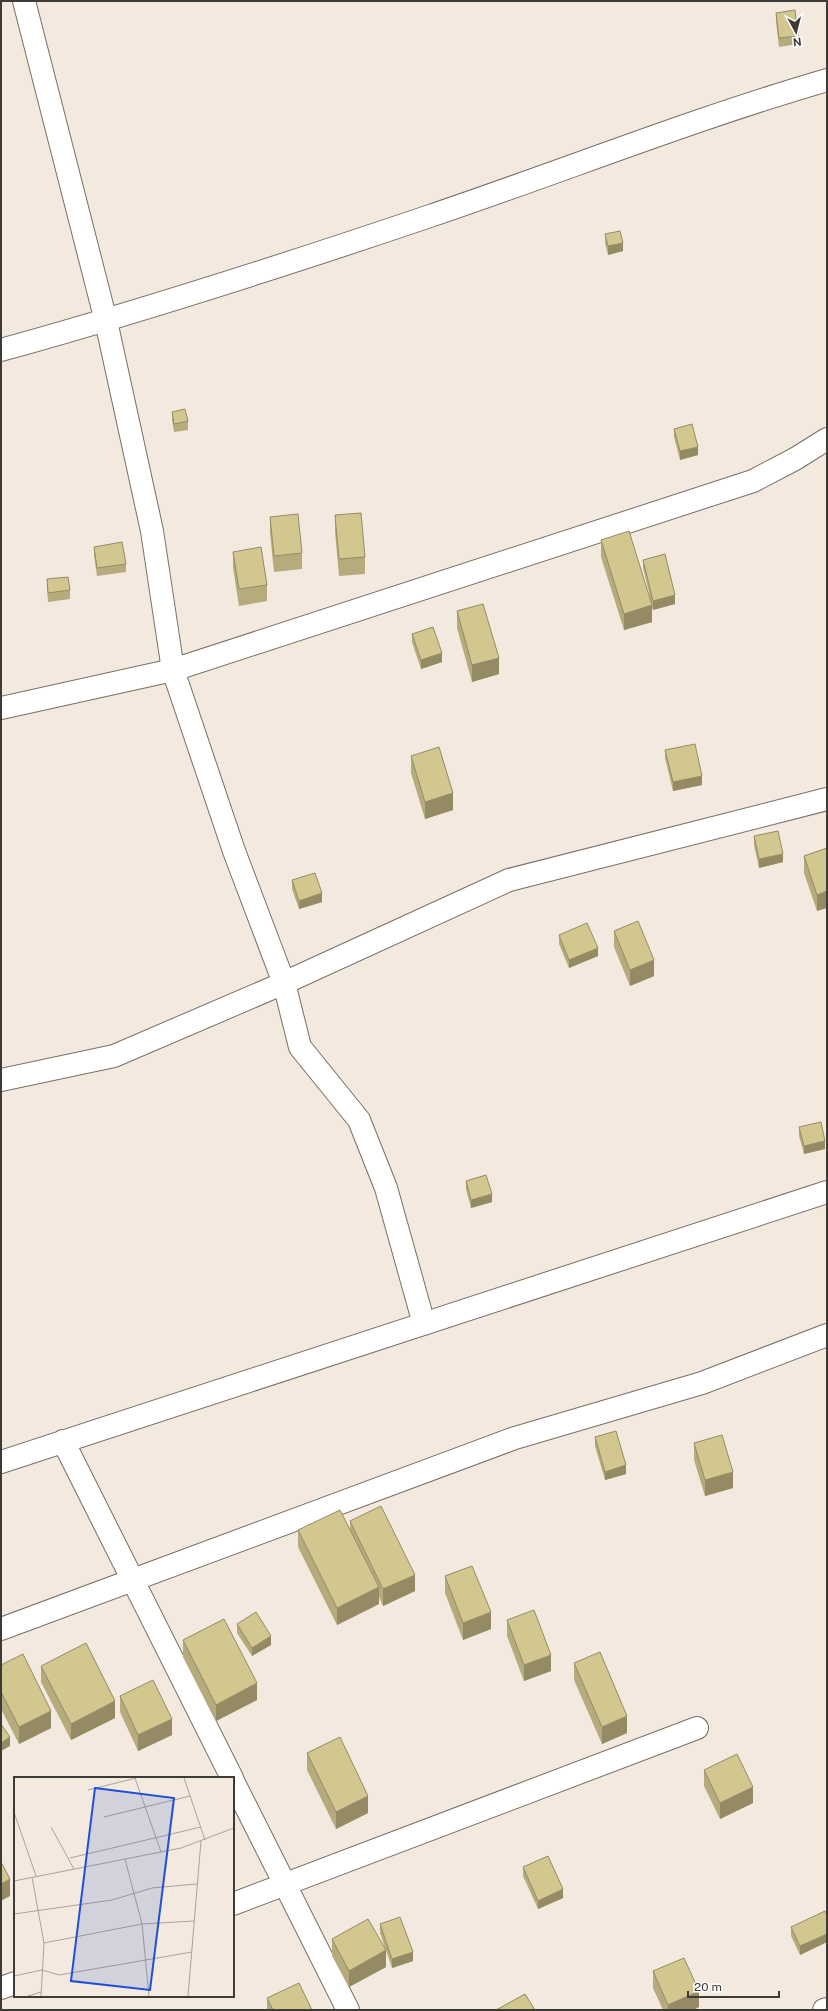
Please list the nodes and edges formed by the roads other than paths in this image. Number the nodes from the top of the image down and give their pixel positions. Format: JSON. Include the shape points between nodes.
{"nodes":[{"id":1,"x":24,"y":1,"type":"edge"},
{"id":2,"x":827,"y":80,"type":"edge"},
{"id":3,"x":106,"y":321,"type":"junction"},
{"id":4,"x":1,"y":350,"type":"edge"},
{"id":5,"x":827,"y":439,"type":"edge"},
{"id":6,"x":173,"y":670,"type":"junction"},
{"id":7,"x":1,"y":708,"type":"edge"},
{"id":8,"x":827,"y":799,"type":"edge"},
{"id":9,"x":284,"y":983,"type":"junction"},
{"id":10,"x":1,"y":1080,"type":"edge"},
{"id":11,"x":827,"y":1192,"type":"edge"},
{"id":12,"x":424,"y":1324,"type":"junction"},
{"id":13,"x":827,"y":1334,"type":"edge"},
{"id":14,"x":63,"y":1441,"type":"junction"},
{"id":15,"x":1,"y":1462,"type":"edge"},
{"id":16,"x":133,"y":1581,"type":"junction"},
{"id":17,"x":1,"y":1629,"type":"edge"},
{"id":18,"x":697,"y":1728,"type":"dead end"},
{"id":19,"x":231,"y":1777,"type":"edge"},
{"id":20,"x":234,"y":1783,"type":"edge"},
{"id":21,"x":285,"y":1885,"type":"junction"},
{"id":22,"x":234,"y":1904,"type":"edge"},
{"id":23,"x":14,"y":1983,"type":"edge"},
{"id":24,"x":1,"y":1988,"type":"edge"},
{"id":25,"x":827,"y":2009,"type":"edge"},
{"id":26,"x":348,"y":2010,"type":"edge"},
{"id":27,"x":824,"y":2010,"type":"edge"}],
"edges":[{"from":1,"to":3,"type":"street"},
{"from":2,"to":3,"type":"street","via":[[745,104],[431,216]]},
{"from":3,"to":4,"type":"street"},
{"from":3,"to":6,"type":"street","via":[[152,531]]},
{"from":5,"to":6,"type":"street","via":[[753,481]]},
{"from":6,"to":7,"type":"street"},
{"from":6,"to":9,"type":"street","via":[[234,851]]},
{"from":8,"to":9,"type":"street","via":[[509,880]]},
{"from":9,"to":10,"type":"street","via":[[114,1056]]},
{"from":9,"to":12,"type":"street","via":[[300,1047],[359,1120],[386,1188]]},
{"from":11,"to":12,"type":"street"},
{"from":12,"to":14,"type":"street"},
{"from":13,"to":16,"type":"street","via":[[702,1383],[516,1438]]},
{"from":14,"to":15,"type":"street"},
{"from":14,"to":16,"type":"street"},
{"from":16,"to":17,"type":"street"},
{"from":16,"to":19,"type":"street"},
{"from":18,"to":21,"type":"street"},
{"from":20,"to":21,"type":"street"},
{"from":21,"to":22,"type":"street"},
{"from":21,"to":26,"type":"street"},
{"from":23,"to":24,"type":"street"},
{"from":25,"to":27,"type":"street"}]}
